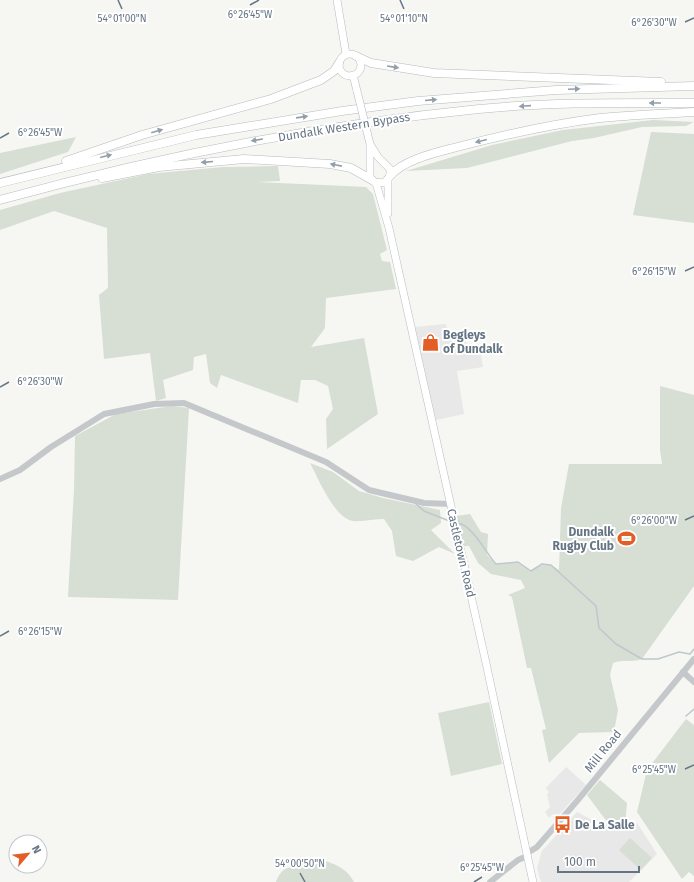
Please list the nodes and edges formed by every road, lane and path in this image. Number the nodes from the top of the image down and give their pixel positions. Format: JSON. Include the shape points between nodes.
{"nodes":[{"id":1,"x":337,"y":0,"type":"edge"},
{"id":2,"x":346,"y":54,"type":"junction"},
{"id":3,"x":356,"y":56,"type":"junction"},
{"id":4,"x":339,"y":63,"type":"junction"},
{"id":5,"x":353,"y":75,"type":"junction"},
{"id":6,"x":694,"y":83,"type":"edge"},
{"id":7,"x":694,"y":86,"type":"edge"},
{"id":8,"x":694,"y":103,"type":"edge"},
{"id":9,"x":694,"y":112,"type":"edge"},
{"id":10,"x":370,"y":144,"type":"junction"},
{"id":11,"x":384,"y":163,"type":"junction"},
{"id":12,"x":369,"y":170,"type":"junction"},
{"id":13,"x":389,"y":178,"type":"junction"},
{"id":14,"x":374,"y":181,"type":"junction"},
{"id":15,"x":0,"y":182,"type":"edge"},
{"id":16,"x":0,"y":200,"type":"edge"},
{"id":17,"x":0,"y":204,"type":"edge"},
{"id":18,"x":388,"y":223,"type":"junction"},
{"id":19,"x":0,"y":479,"type":"edge"},
{"id":20,"x":450,"y":504,"type":"junction"},
{"id":21,"x":694,"y":659,"type":"edge"},
{"id":22,"x":683,"y":672,"type":"junction"},
{"id":23,"x":694,"y":682,"type":"edge"},
{"id":24,"x":526,"y":855,"type":"junction"},
{"id":25,"x":490,"y":882,"type":"edge"},
{"id":26,"x":533,"y":882,"type":"edge"}],
"edges":[{"from":1,"to":2,"type":"main road"},
{"from":2,"to":3,"type":"main road"},
{"from":2,"to":4,"type":"main road"},
{"from":3,"to":5,"type":"main road","via":[[360,68]]},
{"from":3,"to":6,"type":"highway","one_way":true,"via":[[371,63],[434,73]]},
{"from":4,"to":5,"type":"main road","via":[[343,73]]},
{"from":15,"to":4,"type":"highway","one_way":true,"via":[[142,135],[272,99],[321,80],[334,71]]},
{"from":5,"to":10,"type":"main road","bridge":true},
{"from":15,"to":7,"type":"highway","name":"Dundalk Western Bypass","one_way":true,"via":[[196,135],[342,111],[418,101],[548,90]]},
{"from":8,"to":16,"type":"highway","name":"Dundalk Western Bypass","one_way":true,"via":[[540,105],[428,115],[230,145],[91,175]]},
{"from":9,"to":13,"type":"highway","one_way":true,"via":[[602,118],[558,124],[446,150],[402,165]]},
{"from":10,"to":11,"type":"main road"},
{"from":10,"to":12,"type":"main road"},
{"from":11,"to":12,"type":"main road","via":[[376,162]]},
{"from":11,"to":13,"type":"main road","via":[[390,169]]},
{"from":12,"to":14,"type":"main road"},
{"from":13,"to":14,"type":"main road","via":[[384,182]]},
{"from":13,"to":18,"type":"main road","name":"Castletown Road"},
{"from":14,"to":17,"type":"highway","one_way":true,"via":[[351,168],[330,164],[244,159],[159,167]]},
{"from":14,"to":18,"type":"main road","name":"Castletown Road"},
{"from":18,"to":20,"type":"main road","name":"Castletown Road"},
{"from":19,"to":20,"type":"street","via":[[27,465],[50,447],[104,414],[154,404],[178,403],[189,405],[326,462],[369,490],[424,503]]},
{"from":20,"to":24,"type":"main road","name":"Castletown Road"},
{"from":21,"to":22,"type":"street","name":"Mill Road"},
{"from":22,"to":23,"type":"street"},
{"from":22,"to":24,"type":"street","name":"Mill Road","via":[[577,801],[537,847]]},
{"from":24,"to":25,"type":"street","name":"Mill Road"},
{"from":24,"to":26,"type":"main road","name":"Castletown Road"}]}
